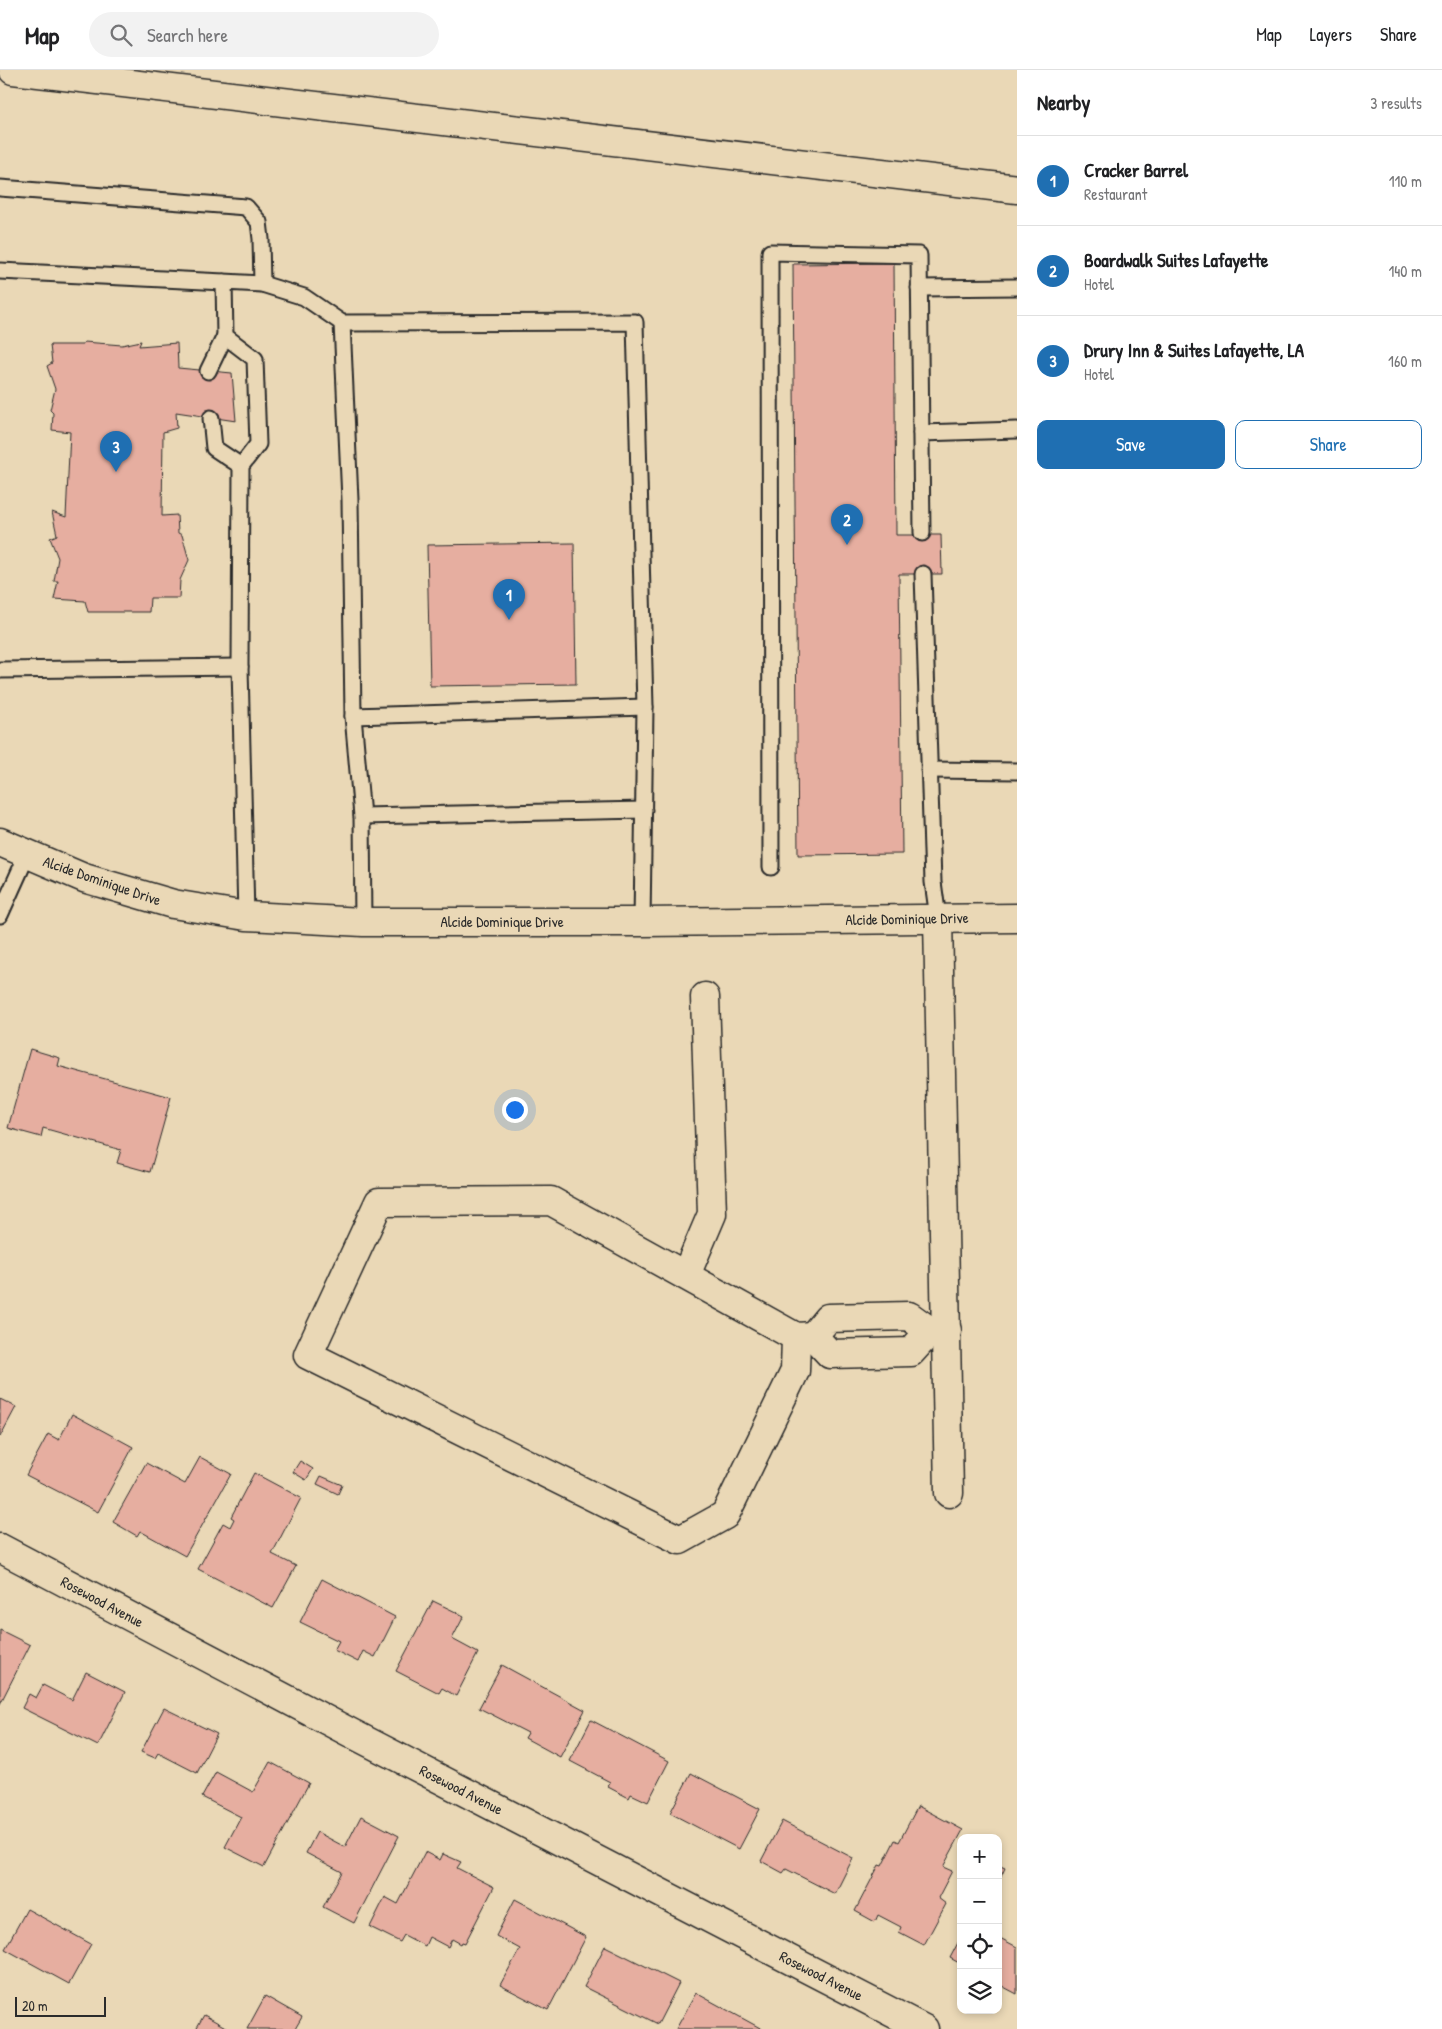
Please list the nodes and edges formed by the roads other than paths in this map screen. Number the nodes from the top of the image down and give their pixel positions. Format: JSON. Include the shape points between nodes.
{"nodes":[{"id":1,"x":13,"y":70,"type":"edge"},
{"id":2,"x":0,"y":188,"type":"edge"},
{"id":3,"x":1017,"y":189,"type":"edge"},
{"id":4,"x":0,"y":271,"type":"edge"},
{"id":5,"x":224,"y":282,"type":"junction"},
{"id":6,"x":262,"y":284,"type":"junction"},
{"id":7,"x":1017,"y":287,"type":"edge"},
{"id":8,"x":919,"y":288,"type":"junction"},
{"id":9,"x":342,"y":324,"type":"junction"},
{"id":10,"x":225,"y":336,"type":"junction"},
{"id":11,"x":208,"y":371,"type":"dead end"},
{"id":12,"x":211,"y":418,"type":"dead end"},
{"id":13,"x":1017,"y":430,"type":"edge"},
{"id":14,"x":921,"y":433,"type":"junction"},
{"id":15,"x":241,"y":466,"type":"junction"},
{"id":16,"x":922,"y":533,"type":"dead end"},
{"id":17,"x":924,"y":574,"type":"dead end"},
{"id":18,"x":240,"y":667,"type":"junction"},
{"id":19,"x":0,"y":670,"type":"edge"},
{"id":20,"x":645,"y":707,"type":"junction"},
{"id":21,"x":353,"y":716,"type":"junction"},
{"id":22,"x":929,"y":770,"type":"junction"},
{"id":23,"x":1017,"y":771,"type":"edge"},
{"id":24,"x":644,"y":810,"type":"junction"},
{"id":25,"x":362,"y":816,"type":"junction"},
{"id":26,"x":0,"y":842,"type":"edge"},
{"id":27,"x":27,"y":855,"type":"junction"},
{"id":28,"x":771,"y":867,"type":"dead end"},
{"id":29,"x":0,"y":915,"type":"edge"},
{"id":30,"x":246,"y":916,"type":"junction"},
{"id":31,"x":938,"y":918,"type":"junction"},
{"id":32,"x":1017,"y":918,"type":"edge"},
{"id":33,"x":363,"y":922,"type":"junction"},
{"id":34,"x":642,"y":922,"type":"junction"},
{"id":35,"x":705,"y":997,"type":"dead end"},
{"id":36,"x":686,"y":1275,"type":"junction"},
{"id":37,"x":863,"y":1317,"type":"junction"},
{"id":38,"x":938,"y":1331,"type":"junction"},
{"id":39,"x":805,"y":1336,"type":"junction"},
{"id":40,"x":866,"y":1352,"type":"junction"},
{"id":41,"x":949,"y":1493,"type":"dead end"},
{"id":42,"x":0,"y":1548,"type":"edge"},
{"id":43,"x":924,"y":2029,"type":"edge"}],
"edges":[{"from":1,"to":3,"type":"main road"},
{"from":2,"to":6,"type":"lane","via":[[246,207],[259,222]]},
{"from":4,"to":5,"type":"lane"},
{"from":5,"to":6,"type":"lane"},
{"from":5,"to":10,"type":"lane"},
{"from":6,"to":9,"type":"lane","via":[[304,297]]},
{"from":7,"to":8,"type":"lane"},
{"from":8,"to":14,"type":"lane"},
{"from":8,"to":28,"type":"lane","via":[[919,255],[770,252]]},
{"from":9,"to":20,"type":"lane","via":[[634,322]]},
{"from":9,"to":21,"type":"lane","via":[[350,482]]},
{"from":10,"to":11,"type":"lane"},
{"from":10,"to":15,"type":"lane","via":[[255,359],[258,444]]},
{"from":12,"to":15,"type":"lane","via":[[214,448]]},
{"from":13,"to":14,"type":"lane"},
{"from":14,"to":16,"type":"lane"},
{"from":15,"to":18,"type":"lane"},
{"from":17,"to":22,"type":"lane"},
{"from":18,"to":19,"type":"lane"},
{"from":18,"to":30,"type":"lane"},
{"from":20,"to":21,"type":"lane"},
{"from":20,"to":24,"type":"lane"},
{"from":21,"to":25,"type":"lane"},
{"from":22,"to":23,"type":"lane"},
{"from":22,"to":31,"type":"lane","via":[[933,882]]},
{"from":24,"to":25,"type":"lane"},
{"from":24,"to":34,"type":"lane"},
{"from":25,"to":33,"type":"lane"},
{"from":26,"to":27,"type":"main road","name":"Alcide Dominique Drive"},
{"from":27,"to":29,"type":"lane"},
{"from":27,"to":30,"type":"main road","name":"Alcide Dominique Drive","via":[[84,878],[173,904]]},
{"from":30,"to":33,"type":"main road","name":"Alcide Dominique Drive"},
{"from":31,"to":32,"type":"main road","name":"Alcide Dominique Drive"},
{"from":31,"to":34,"type":"main road","name":"Alcide Dominique Drive"},
{"from":31,"to":38,"type":"main road"},
{"from":33,"to":34,"type":"main road","name":"Alcide Dominique Drive"},
{"from":35,"to":36,"type":"main road","via":[[712,1214]]},
{"from":36,"to":39,"type":"main road"},
{"from":36,"to":39,"type":"main road","via":[[551,1202],[379,1202],[308,1355],[680,1540],[725,1515],[795,1371]]},
{"from":37,"to":38,"type":"main road","via":[[909,1316]]},
{"from":37,"to":39,"type":"main road","via":[[828,1318]]},
{"from":37,"to":40,"type":"main road"},
{"from":38,"to":40,"type":"main road","via":[[911,1352]]},
{"from":38,"to":41,"type":"main road"},
{"from":39,"to":40,"type":"main road","via":[[830,1354]]},
{"from":42,"to":43,"type":"main road","name":"Rosewood Avenue"}]}
